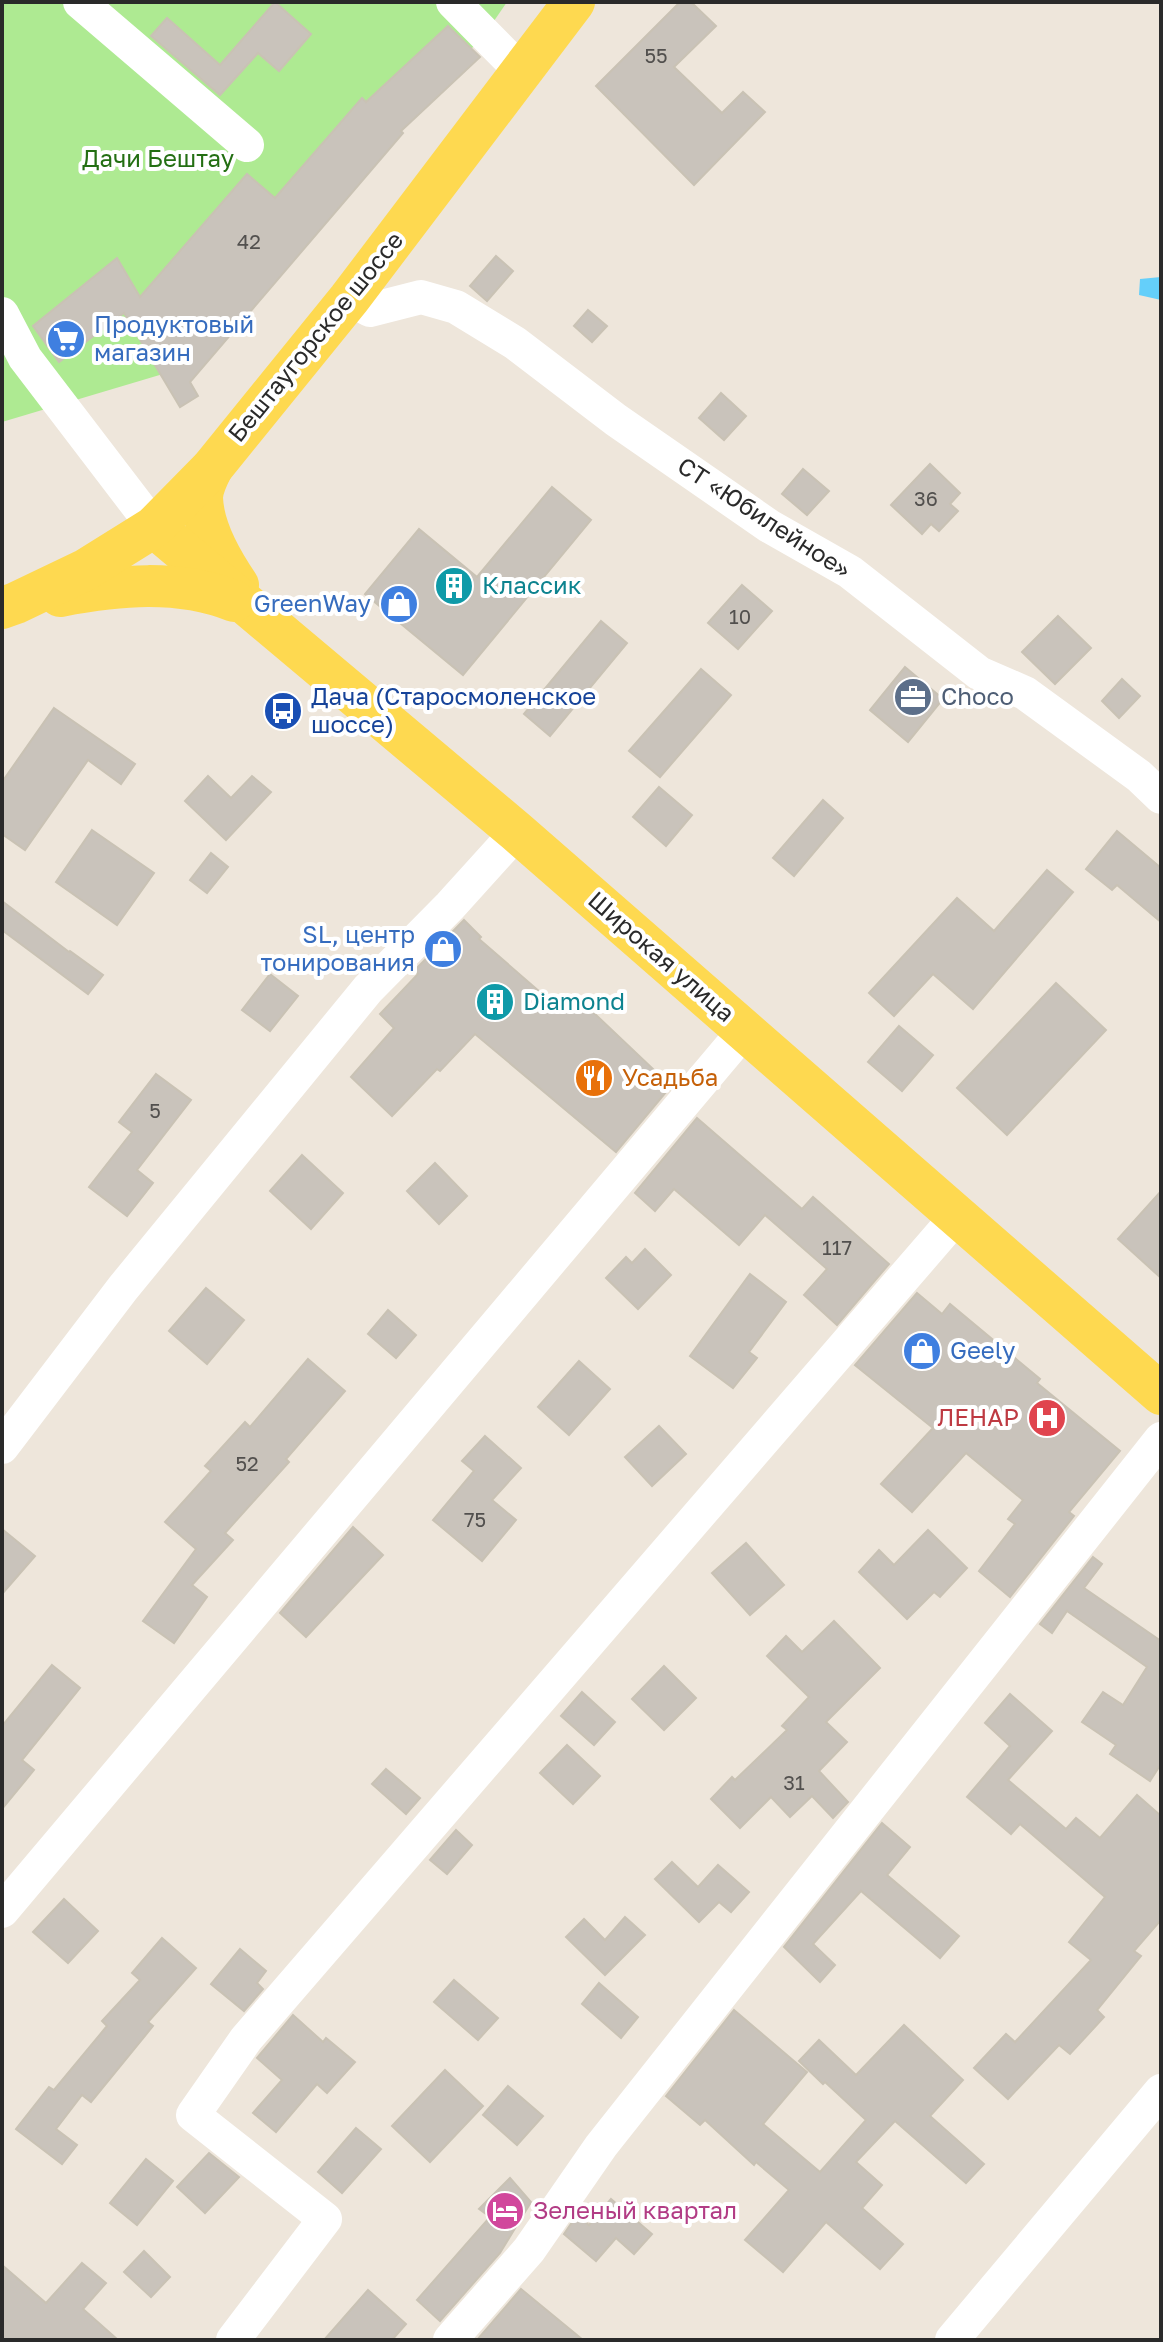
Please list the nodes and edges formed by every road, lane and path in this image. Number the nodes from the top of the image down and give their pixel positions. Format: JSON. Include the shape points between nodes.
{"nodes":[{"id":1,"x":80,"y":2,"type":"edge"},
{"id":2,"x":453,"y":2,"type":"edge"},
{"id":3,"x":574,"y":2,"type":"edge"},
{"id":4,"x":522,"y":72,"type":"junction"},
{"id":5,"x":247,"y":145,"type":"dead end"},
{"id":6,"x":349,"y":299,"type":"junction"},
{"id":7,"x":2,"y":314,"type":"edge"},
{"id":8,"x":212,"y":468,"type":"junction"},
{"id":9,"x":154,"y":527,"type":"junction"},
{"id":10,"x":9,"y":606,"type":"edge"},
{"id":11,"x":254,"y":609,"type":"junction"},
{"id":12,"x":1161,"y":797,"type":"edge"},
{"id":13,"x":517,"y":832,"type":"junction"},
{"id":14,"x":745,"y":1030,"type":"junction"},
{"id":15,"x":957,"y":1216,"type":"junction"},
{"id":16,"x":1161,"y":1394,"type":"edge"},
{"id":17,"x":1161,"y":1439,"type":"edge"},
{"id":18,"x":2,"y":1447,"type":"edge"},
{"id":19,"x":2,"y":1911,"type":"edge"},
{"id":20,"x":1159,"y":2098,"type":"edge"},
{"id":21,"x":233,"y":2340,"type":"edge"},
{"id":22,"x":450,"y":2340,"type":"edge"},
{"id":23,"x":952,"y":2340,"type":"edge"}],
"edges":[{"from":1,"to":5,"type":"street"},
{"from":2,"to":4,"type":"street"},
{"from":3,"to":4,"type":"main road","name":"Бештаугорское шоссе"},
{"from":4,"to":6,"type":"main road","name":"Бештаугорское шоссе"},
{"from":6,"to":8,"type":"main road","name":"Бештаугорское шоссе"},
{"from":6,"to":12,"type":"street","name":"СТ «Юбилейное»","via":[[370,310],[421,297],[456,307],[515,343],[769,526],[850,572],[979,673],[1025,693]]},
{"from":7,"to":9,"type":"street","via":[[25,358]]},
{"from":8,"to":9,"type":"main road","name":"Бештаугорское шоссе"},
{"from":8,"to":11,"type":"main road","via":[[202,498],[208,530]]},
{"from":9,"to":10,"type":"main road","name":"Бештаугорское шоссе","via":[[85,570]]},
{"from":9,"to":11,"type":"main road","name":"Широкая улица"},
{"from":10,"to":11,"type":"main road","via":[[113,586],[180,587]]},
{"from":11,"to":13,"type":"main road","name":"Широкая улица"},
{"from":13,"to":14,"type":"main road","name":"Широкая улица"},
{"from":13,"to":18,"type":"street","via":[[368,989],[123,1288]]},
{"from":14,"to":15,"type":"main road","name":"Широкая улица"},
{"from":14,"to":19,"type":"street"},
{"from":15,"to":16,"type":"main road","name":"Широкая улица"},
{"from":15,"to":21,"type":"street","via":[[246,2039],[193,2115],[325,2219]]},
{"from":17,"to":22,"type":"street","via":[[601,2146],[529,2250]]},
{"from":20,"to":23,"type":"street"}]}
